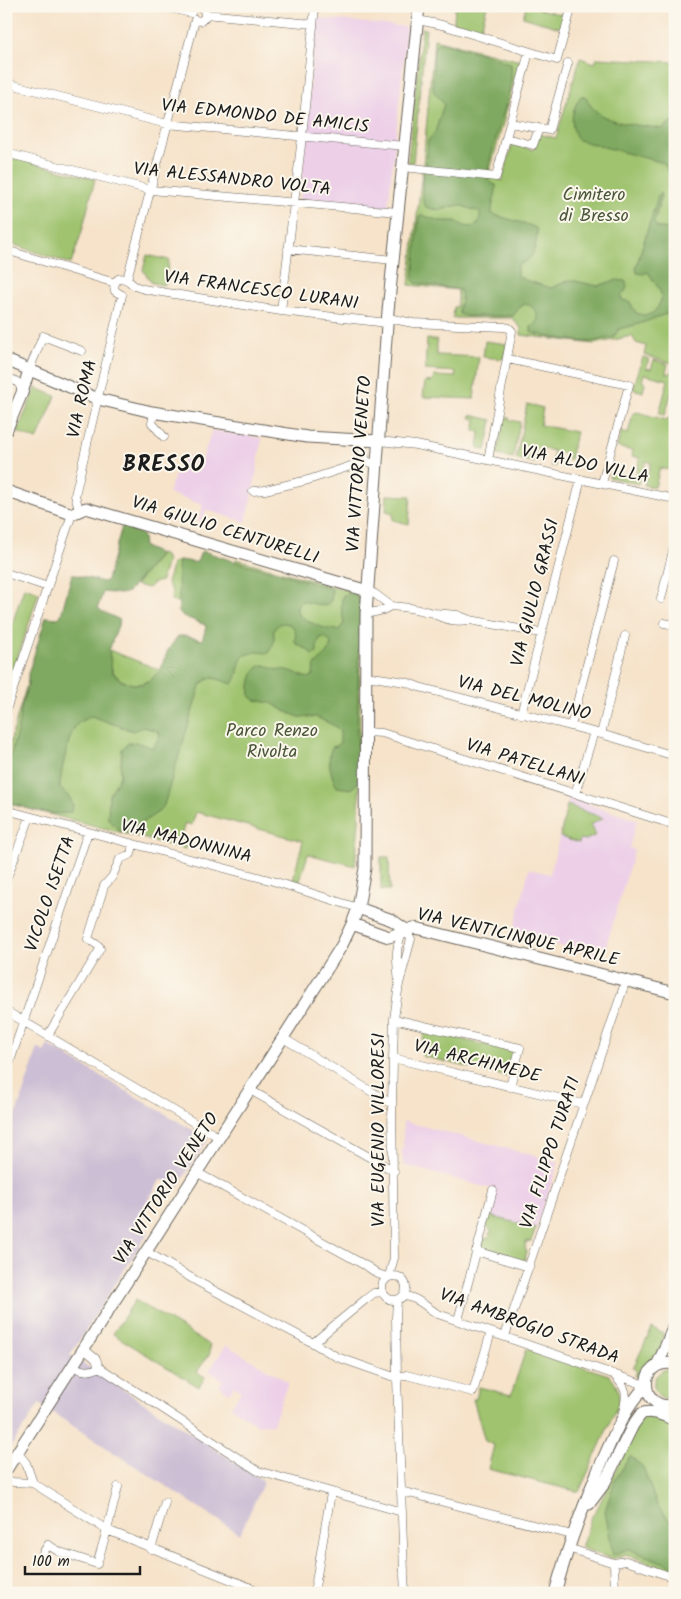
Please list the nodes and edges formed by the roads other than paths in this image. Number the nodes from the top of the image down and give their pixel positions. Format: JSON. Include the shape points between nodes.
{"nodes":[{"id":1,"x":162,"y":6,"type":"edge"},
{"id":2,"x":315,"y":6,"type":"edge"},
{"id":3,"x":419,"y":6,"type":"edge"},
{"id":4,"x":572,"y":6,"type":"edge"},
{"id":5,"x":200,"y":7,"type":"edge"},
{"id":6,"x":205,"y":14,"type":"junction"},
{"id":7,"x":193,"y":17,"type":"junction"},
{"id":8,"x":418,"y":20,"type":"junction"},
{"id":9,"x":313,"y":24,"type":"junction"},
{"id":10,"x":530,"y":52,"type":"junction"},
{"id":11,"x":568,"y":63,"type":"dead end"},
{"id":12,"x":6,"y":82,"type":"edge"},
{"id":13,"x":510,"y":123,"type":"junction"},
{"id":14,"x":167,"y":124,"type":"junction"},
{"id":15,"x":539,"y":128,"type":"junction"},
{"id":16,"x":302,"y":137,"type":"junction"},
{"id":17,"x":506,"y":138,"type":"junction"},
{"id":18,"x":405,"y":146,"type":"junction"},
{"id":19,"x":6,"y":153,"type":"edge"},
{"id":20,"x":403,"y":167,"type":"junction"},
{"id":21,"x":151,"y":190,"type":"junction"},
{"id":22,"x":294,"y":203,"type":"junction"},
{"id":23,"x":398,"y":212,"type":"junction"},
{"id":24,"x":288,"y":249,"type":"junction"},
{"id":25,"x":6,"y":250,"type":"edge"},
{"id":26,"x":393,"y":260,"type":"junction"},
{"id":27,"x":129,"y":281,"type":"junction"},
{"id":28,"x":115,"y":283,"type":"junction"},
{"id":29,"x":122,"y":295,"type":"junction"},
{"id":30,"x":281,"y":311,"type":"junction"},
{"id":31,"x":388,"y":320,"type":"junction"},
{"id":32,"x":82,"y":351,"type":"dead end"},
{"id":33,"x":508,"y":359,"type":"junction"},
{"id":34,"x":7,"y":362,"type":"edge"},
{"id":35,"x":30,"y":370,"type":"junction"},
{"id":36,"x":6,"y":380,"type":"edge"},
{"id":37,"x":22,"y":393,"type":"junction"},
{"id":38,"x":98,"y":399,"type":"junction"},
{"id":39,"x":154,"y":413,"type":"junction"},
{"id":40,"x":6,"y":432,"type":"edge"},
{"id":41,"x":164,"y":437,"type":"dead end"},
{"id":42,"x":354,"y":440,"type":"junction"},
{"id":43,"x":379,"y":441,"type":"junction"},
{"id":44,"x":488,"y":460,"type":"junction"},
{"id":45,"x":372,"y":463,"type":"junction"},
{"id":46,"x":581,"y":479,"type":"junction"},
{"id":47,"x":602,"y":483,"type":"junction"},
{"id":48,"x":253,"y":491,"type":"dead end"},
{"id":49,"x":6,"y":492,"type":"edge"},
{"id":50,"x":675,"y":499,"type":"edge"},
{"id":51,"x":75,"y":512,"type":"junction"},
{"id":52,"x":675,"y":543,"type":"edge"},
{"id":53,"x":614,"y":561,"type":"dead end"},
{"id":54,"x":6,"y":572,"type":"edge"},
{"id":55,"x":48,"y":587,"type":"junction"},
{"id":56,"x":368,"y":591,"type":"junction"},
{"id":57,"x":660,"y":598,"type":"dead end"},
{"id":58,"x":391,"y":606,"type":"junction"},
{"id":59,"x":366,"y":614,"type":"junction"},
{"id":60,"x":664,"y":622,"type":"dead end"},
{"id":61,"x":675,"y":625,"type":"edge"},
{"id":62,"x":541,"y":633,"type":"junction"},
{"id":63,"x":626,"y":636,"type":"dead end"},
{"id":64,"x":365,"y":676,"type":"junction"},
{"id":65,"x":6,"y":710,"type":"edge"},
{"id":66,"x":521,"y":714,"type":"junction"},
{"id":67,"x":571,"y":726,"type":"junction"},
{"id":68,"x":366,"y":732,"type":"junction"},
{"id":69,"x":597,"y":733,"type":"junction"},
{"id":70,"x":675,"y":756,"type":"edge"},
{"id":71,"x":575,"y":794,"type":"junction"},
{"id":72,"x":6,"y":810,"type":"edge"},
{"id":73,"x":30,"y":817,"type":"junction"},
{"id":74,"x":675,"y":826,"type":"edge"},
{"id":75,"x":88,"y":832,"type":"junction"},
{"id":76,"x":133,"y":845,"type":"junction"},
{"id":77,"x":6,"y":880,"type":"edge"},
{"id":78,"x":358,"y":908,"type":"junction"},
{"id":79,"x":352,"y":924,"type":"junction"},
{"id":80,"x":406,"y":930,"type":"junction"},
{"id":81,"x":626,"y":980,"type":"junction"},
{"id":82,"x":399,"y":984,"type":"junction"},
{"id":83,"x":675,"y":993,"type":"edge"},
{"id":84,"x":6,"y":1011,"type":"edge"},
{"id":85,"x":394,"y":1019,"type":"junction"},
{"id":86,"x":24,"y":1022,"type":"junction"},
{"id":87,"x":48,"y":1035,"type":"junction"},
{"id":88,"x":283,"y":1038,"type":"junction"},
{"id":89,"x":392,"y":1058,"type":"junction"},
{"id":90,"x":6,"y":1073,"type":"edge"},
{"id":91,"x":510,"y":1087,"type":"junction"},
{"id":92,"x":250,"y":1090,"type":"junction"},
{"id":93,"x":392,"y":1104,"type":"junction"},
{"id":94,"x":583,"y":1104,"type":"junction"},
{"id":95,"x":220,"y":1138,"type":"junction"},
{"id":96,"x":394,"y":1171,"type":"junction"},
{"id":97,"x":198,"y":1173,"type":"junction"},
{"id":98,"x":493,"y":1190,"type":"dead end"},
{"id":99,"x":476,"y":1251,"type":"junction"},
{"id":100,"x":147,"y":1252,"type":"junction"},
{"id":101,"x":529,"y":1267,"type":"junction"},
{"id":102,"x":388,"y":1277,"type":"junction"},
{"id":103,"x":385,"y":1295,"type":"junction"},
{"id":104,"x":675,"y":1296,"type":"edge"},
{"id":105,"x":400,"y":1298,"type":"junction"},
{"id":106,"x":675,"y":1312,"type":"edge"},
{"id":107,"x":396,"y":1318,"type":"junction"},
{"id":108,"x":458,"y":1320,"type":"junction"},
{"id":109,"x":675,"y":1322,"type":"edge"},
{"id":110,"x":491,"y":1332,"type":"junction"},
{"id":111,"x":505,"y":1336,"type":"junction"},
{"id":112,"x":313,"y":1343,"type":"junction"},
{"id":113,"x":84,"y":1349,"type":"junction"},
{"id":114,"x":675,"y":1364,"type":"edge"},
{"id":115,"x":657,"y":1365,"type":"junction"},
{"id":116,"x":73,"y":1366,"type":"junction"},
{"id":117,"x":99,"y":1368,"type":"junction"},
{"id":118,"x":611,"y":1373,"type":"junction"},
{"id":119,"x":396,"y":1378,"type":"junction"},
{"id":120,"x":646,"y":1386,"type":"junction"},
{"id":121,"x":653,"y":1399,"type":"junction"},
{"id":122,"x":673,"y":1406,"type":"edge"},
{"id":123,"x":621,"y":1418,"type":"junction"},
{"id":124,"x":675,"y":1420,"type":"edge"},
{"id":125,"x":610,"y":1442,"type":"junction"},
{"id":126,"x":18,"y":1453,"type":"junction"},
{"id":127,"x":6,"y":1470,"type":"edge"},
{"id":128,"x":6,"y":1480,"type":"edge"},
{"id":129,"x":33,"y":1484,"type":"junction"},
{"id":130,"x":118,"y":1487,"type":"dead end"},
{"id":131,"x":401,"y":1491,"type":"junction"},
{"id":132,"x":331,"y":1493,"type":"junction"},
{"id":133,"x":165,"y":1502,"type":"dead end"},
{"id":134,"x":402,"y":1512,"type":"junction"},
{"id":135,"x":579,"y":1517,"type":"junction"},
{"id":136,"x":107,"y":1530,"type":"junction"},
{"id":137,"x":572,"y":1535,"type":"junction"},
{"id":138,"x":151,"y":1548,"type":"junction"},
{"id":139,"x":568,"y":1548,"type":"junction"},
{"id":140,"x":43,"y":1554,"type":"dead end"},
{"id":141,"x":614,"y":1563,"type":"junction"},
{"id":142,"x":675,"y":1578,"type":"edge"},
{"id":143,"x":264,"y":1593,"type":"edge"},
{"id":144,"x":314,"y":1593,"type":"edge"},
{"id":145,"x":405,"y":1593,"type":"edge"},
{"id":146,"x":555,"y":1593,"type":"edge"},
{"id":147,"x":615,"y":1593,"type":"edge"}],
"edges":[{"from":1,"to":7,"type":"street"},
{"from":2,"to":9,"type":"street"},
{"from":3,"to":8,"type":"street","name":"VIA VITTORIO VENETO"},
{"from":4,"to":10,"type":"street","via":[[557,60]]},
{"from":5,"to":6,"type":"street"},
{"from":5,"to":7,"type":"street","via":[[194,8]]},
{"from":6,"to":7,"type":"street","via":[[201,21]]},
{"from":6,"to":9,"type":"street"},
{"from":7,"to":14,"type":"street"},
{"from":8,"to":10,"type":"street"},
{"from":8,"to":18,"type":"street","name":"VIA VITTORIO VENETO"},
{"from":9,"to":16,"type":"street"},
{"from":10,"to":13,"type":"street"},
{"from":11,"to":15,"type":"street","via":[[549,130]]},
{"from":12,"to":14,"type":"street","name":"VIA EDMONDO DE AMICIS"},
{"from":13,"to":15,"type":"street"},
{"from":13,"to":17,"type":"street"},
{"from":14,"to":16,"type":"street","name":"VIA EDMONDO DE AMICIS"},
{"from":14,"to":21,"type":"street"},
{"from":15,"to":17,"type":"street","via":[[533,145]]},
{"from":16,"to":18,"type":"street","name":"VIA EDMONDO DE AMICIS"},
{"from":16,"to":22,"type":"street"},
{"from":17,"to":20,"type":"street","via":[[496,177]]},
{"from":18,"to":20,"type":"street","name":"VIA VITTORIO VENETO"},
{"from":19,"to":21,"type":"street","name":"VIA ALESSANDRO VOLTA"},
{"from":20,"to":23,"type":"street","name":"VIA VITTORIO VENETO"},
{"from":21,"to":22,"type":"street","name":"VIA ALESSANDRO VOLTA"},
{"from":21,"to":27,"type":"street"},
{"from":22,"to":23,"type":"street","name":"VIA ALESSANDRO VOLTA"},
{"from":22,"to":24,"type":"street"},
{"from":23,"to":26,"type":"street","name":"VIA VITTORIO VENETO"},
{"from":24,"to":26,"type":"street"},
{"from":24,"to":30,"type":"street"},
{"from":25,"to":28,"type":"street"},
{"from":26,"to":31,"type":"street","name":"VIA VITTORIO VENETO"},
{"from":27,"to":28,"type":"street","via":[[119,279]]},
{"from":27,"to":29,"type":"street","via":[[130,292]]},
{"from":27,"to":30,"type":"street","name":"VIA FRANCESCO LURANI","via":[[155,291]]},
{"from":28,"to":29,"type":"street","via":[[115,291]]},
{"from":29,"to":38,"type":"street","name":"VIA ROMA"},
{"from":30,"to":31,"type":"street","name":"VIA FRANCESCO LURANI"},
{"from":31,"to":33,"type":"street","name":"VIA FRANCESCO LURANI","via":[[509,328],[512,336]]},
{"from":31,"to":43,"type":"street","name":"VIA VITTORIO VENETO"},
{"from":32,"to":35,"type":"street","via":[[43,336]]},
{"from":33,"to":44,"type":"street"},
{"from":33,"to":47,"type":"street","via":[[629,385]]},
{"from":34,"to":35,"type":"street"},
{"from":35,"to":37,"type":"street"},
{"from":35,"to":38,"type":"street"},
{"from":36,"to":37,"type":"street","via":[[19,383]]},
{"from":37,"to":40,"type":"street"},
{"from":38,"to":39,"type":"street"},
{"from":38,"to":51,"type":"street","name":"VIA ROMA","via":[[75,495]]},
{"from":39,"to":41,"type":"street","via":[[152,423]]},
{"from":39,"to":42,"type":"street","via":[[307,437]]},
{"from":42,"to":43,"type":"street"},
{"from":42,"to":45,"type":"street"},
{"from":43,"to":44,"type":"street","name":"VIA ALDO VILLA"},
{"from":43,"to":45,"type":"street","name":"VIA VITTORIO VENETO"},
{"from":44,"to":46,"type":"street","name":"VIA ALDO VILLA"},
{"from":45,"to":48,"type":"street"},
{"from":45,"to":56,"type":"street","name":"VIA VITTORIO VENETO"},
{"from":46,"to":47,"type":"street","name":"VIA ALDO VILLA"},
{"from":46,"to":62,"type":"street","name":"VIA GIULIO GRASSI"},
{"from":47,"to":50,"type":"street","name":"VIA ALDO VILLA"},
{"from":49,"to":51,"type":"street","name":"VIA GIULIO CENTURELLI"},
{"from":51,"to":55,"type":"street"},
{"from":51,"to":56,"type":"street","name":"VIA GIULIO CENTURELLI","via":[[86,508]]},
{"from":52,"to":57,"type":"street"},
{"from":53,"to":67,"type":"street"},
{"from":54,"to":55,"type":"street"},
{"from":55,"to":65,"type":"street"},
{"from":56,"to":58,"type":"street"},
{"from":56,"to":59,"type":"street","name":"VIA VITTORIO VENETO"},
{"from":58,"to":59,"type":"street"},
{"from":58,"to":62,"type":"street","via":[[434,613],[448,621],[470,620]]},
{"from":59,"to":64,"type":"street","name":"VIA VITTORIO VENETO"},
{"from":60,"to":61,"type":"street"},
{"from":62,"to":66,"type":"street","name":"VIA GIULIO GRASSI"},
{"from":63,"to":69,"type":"street"},
{"from":64,"to":66,"type":"street","name":"VIA DEL MOLINO","via":[[406,682]]},
{"from":64,"to":68,"type":"street","name":"VIA VITTORIO VENETO"},
{"from":66,"to":67,"type":"street","name":"VIA DEL MOLINO"},
{"from":67,"to":69,"type":"street","name":"VIA DEL MOLINO"},
{"from":68,"to":71,"type":"street","name":"VIA PATELLANI","via":[[382,733]]},
{"from":68,"to":78,"type":"street","name":"VIA VITTORIO VENETO","via":[[366,859]]},
{"from":69,"to":70,"type":"street","name":"VIA DEL MOLINO"},
{"from":69,"to":71,"type":"street"},
{"from":71,"to":74,"type":"street","name":"VIA PATELLANI"},
{"from":72,"to":73,"type":"street","name":"VIA MADONNINA"},
{"from":73,"to":75,"type":"street","name":"VIA MADONNINA"},
{"from":73,"to":77,"type":"street"},
{"from":75,"to":76,"type":"street","name":"VIA MADONNINA"},
{"from":75,"to":86,"type":"street","name":"VICOLO ISETTA"},
{"from":76,"to":78,"type":"street","name":"VIA MADONNINA","via":[[273,880]]},
{"from":76,"to":87,"type":"street","via":[[131,854],[120,860],[104,886],[88,940],[100,950]]},
{"from":78,"to":79,"type":"street","name":"VIA VITTORIO VENETO"},
{"from":78,"to":80,"type":"street","name":"VIA VENTICINQUE APRILE","via":[[392,920]]},
{"from":79,"to":80,"type":"street","via":[[389,937]]},
{"from":79,"to":88,"type":"street","name":"VIA VITTORIO VENETO"},
{"from":80,"to":81,"type":"street","name":"VIA VENTICINQUE APRILE","via":[[424,930]]},
{"from":80,"to":82,"type":"street","name":"VIA EUGENIO VILLORESI","via":[[411,939]]},
{"from":80,"to":82,"type":"street","name":"VIA EUGENIO VILLORESI","via":[[397,944]]},
{"from":81,"to":83,"type":"street","name":"VIA VENTICINQUE APRILE"},
{"from":81,"to":94,"type":"street","name":"VIA FILIPPO TURATI"},
{"from":82,"to":85,"type":"street","name":"VIA EUGENIO VILLORESI"},
{"from":84,"to":86,"type":"street"},
{"from":85,"to":89,"type":"street","name":"VIA EUGENIO VILLORESI"},
{"from":85,"to":91,"type":"street","via":[[520,1048]]},
{"from":86,"to":87,"type":"street"},
{"from":86,"to":90,"type":"street","name":"VICOLO ISETTA"},
{"from":87,"to":95,"type":"street"},
{"from":88,"to":92,"type":"street","name":"VIA VITTORIO VENETO"},
{"from":88,"to":93,"type":"street"},
{"from":89,"to":91,"type":"street","name":"VIA ARCHIMEDE"},
{"from":89,"to":93,"type":"street","name":"VIA EUGENIO VILLORESI"},
{"from":91,"to":94,"type":"street","name":"VIA ARCHIMEDE"},
{"from":92,"to":95,"type":"street","name":"VIA VITTORIO VENETO"},
{"from":92,"to":96,"type":"street"},
{"from":93,"to":96,"type":"street","name":"VIA EUGENIO VILLORESI"},
{"from":94,"to":101,"type":"street","name":"VIA FILIPPO TURATI"},
{"from":95,"to":97,"type":"street","name":"VIA VITTORIO VENETO"},
{"from":96,"to":102,"type":"street","name":"VIA EUGENIO VILLORESI","via":[[394,1258]]},
{"from":97,"to":100,"type":"street","name":"VIA VITTORIO VENETO"},
{"from":97,"to":102,"type":"street"},
{"from":98,"to":99,"type":"street"},
{"from":99,"to":101,"type":"street"},
{"from":99,"to":108,"type":"street"},
{"from":100,"to":112,"type":"street"},
{"from":100,"to":113,"type":"street","name":"VIA VITTORIO VENETO"},
{"from":101,"to":111,"type":"street","name":"VIA FILIPPO TURATI"},
{"from":102,"to":103,"type":"street","via":[[382,1282]]},
{"from":102,"to":105,"type":"street","via":[[402,1280],[406,1288]]},
{"from":103,"to":105,"type":"street"},
{"from":103,"to":107,"type":"street"},
{"from":103,"to":112,"type":"street","via":[[377,1292],[366,1298]]},
{"from":104,"to":106,"type":"street"},
{"from":105,"to":107,"type":"street"},
{"from":105,"to":108,"type":"street","name":"VIA AMBROGIO STRADA","via":[[409,1296],[438,1314]]},
{"from":107,"to":119,"type":"street"},
{"from":108,"to":110,"type":"street","name":"VIA AMBROGIO STRADA"},
{"from":109,"to":115,"type":"street"},
{"from":110,"to":111,"type":"street","name":"VIA AMBROGIO STRADA"},
{"from":110,"to":119,"type":"street","via":[[473,1392],[406,1375]]},
{"from":111,"to":118,"type":"street","name":"VIA AMBROGIO STRADA"},
{"from":112,"to":119,"type":"street","via":[[337,1357]]},
{"from":113,"to":116,"type":"street","name":"VIA VITTORIO VENETO"},
{"from":113,"to":117,"type":"street","via":[[96,1359]]},
{"from":114,"to":115,"type":"street"},
{"from":115,"to":120,"type":"street","via":[[649,1374]]},
{"from":116,"to":117,"type":"street","via":[[91,1372]]},
{"from":116,"to":126,"type":"street","name":"VIA VITTORIO VENETO"},
{"from":117,"to":132,"type":"street","via":[[258,1471]]},
{"from":118,"to":120,"type":"street","name":"VIA AMBROGIO STRADA"},
{"from":118,"to":123,"type":"street","via":[[624,1385],[627,1398]]},
{"from":119,"to":131,"type":"street"},
{"from":120,"to":121,"type":"street"},
{"from":120,"to":123,"type":"street"},
{"from":121,"to":122,"type":"street"},
{"from":121,"to":125,"type":"street","via":[[639,1406]]},
{"from":123,"to":125,"type":"street"},
{"from":124,"to":135,"type":"street","via":[[661,1414],[641,1414],[604,1484]]},
{"from":125,"to":135,"type":"street"},
{"from":126,"to":127,"type":"street","name":"VIA VITTORIO VENETO"},
{"from":126,"to":129,"type":"street","via":[[26,1463]]},
{"from":128,"to":129,"type":"street"},
{"from":129,"to":136,"type":"street"},
{"from":130,"to":136,"type":"street"},
{"from":131,"to":134,"type":"street"},
{"from":131,"to":137,"type":"street"},
{"from":132,"to":134,"type":"street"},
{"from":132,"to":144,"type":"street"},
{"from":133,"to":138,"type":"street"},
{"from":134,"to":145,"type":"street"},
{"from":135,"to":137,"type":"street"},
{"from":136,"to":138,"type":"street"},
{"from":136,"to":140,"type":"street","via":[[97,1564],[48,1545]]},
{"from":137,"to":139,"type":"street"},
{"from":138,"to":143,"type":"street"},
{"from":139,"to":141,"type":"street"},
{"from":139,"to":146,"type":"street"},
{"from":141,"to":142,"type":"street","via":[[626,1561]]},
{"from":141,"to":147,"type":"street"}]}
